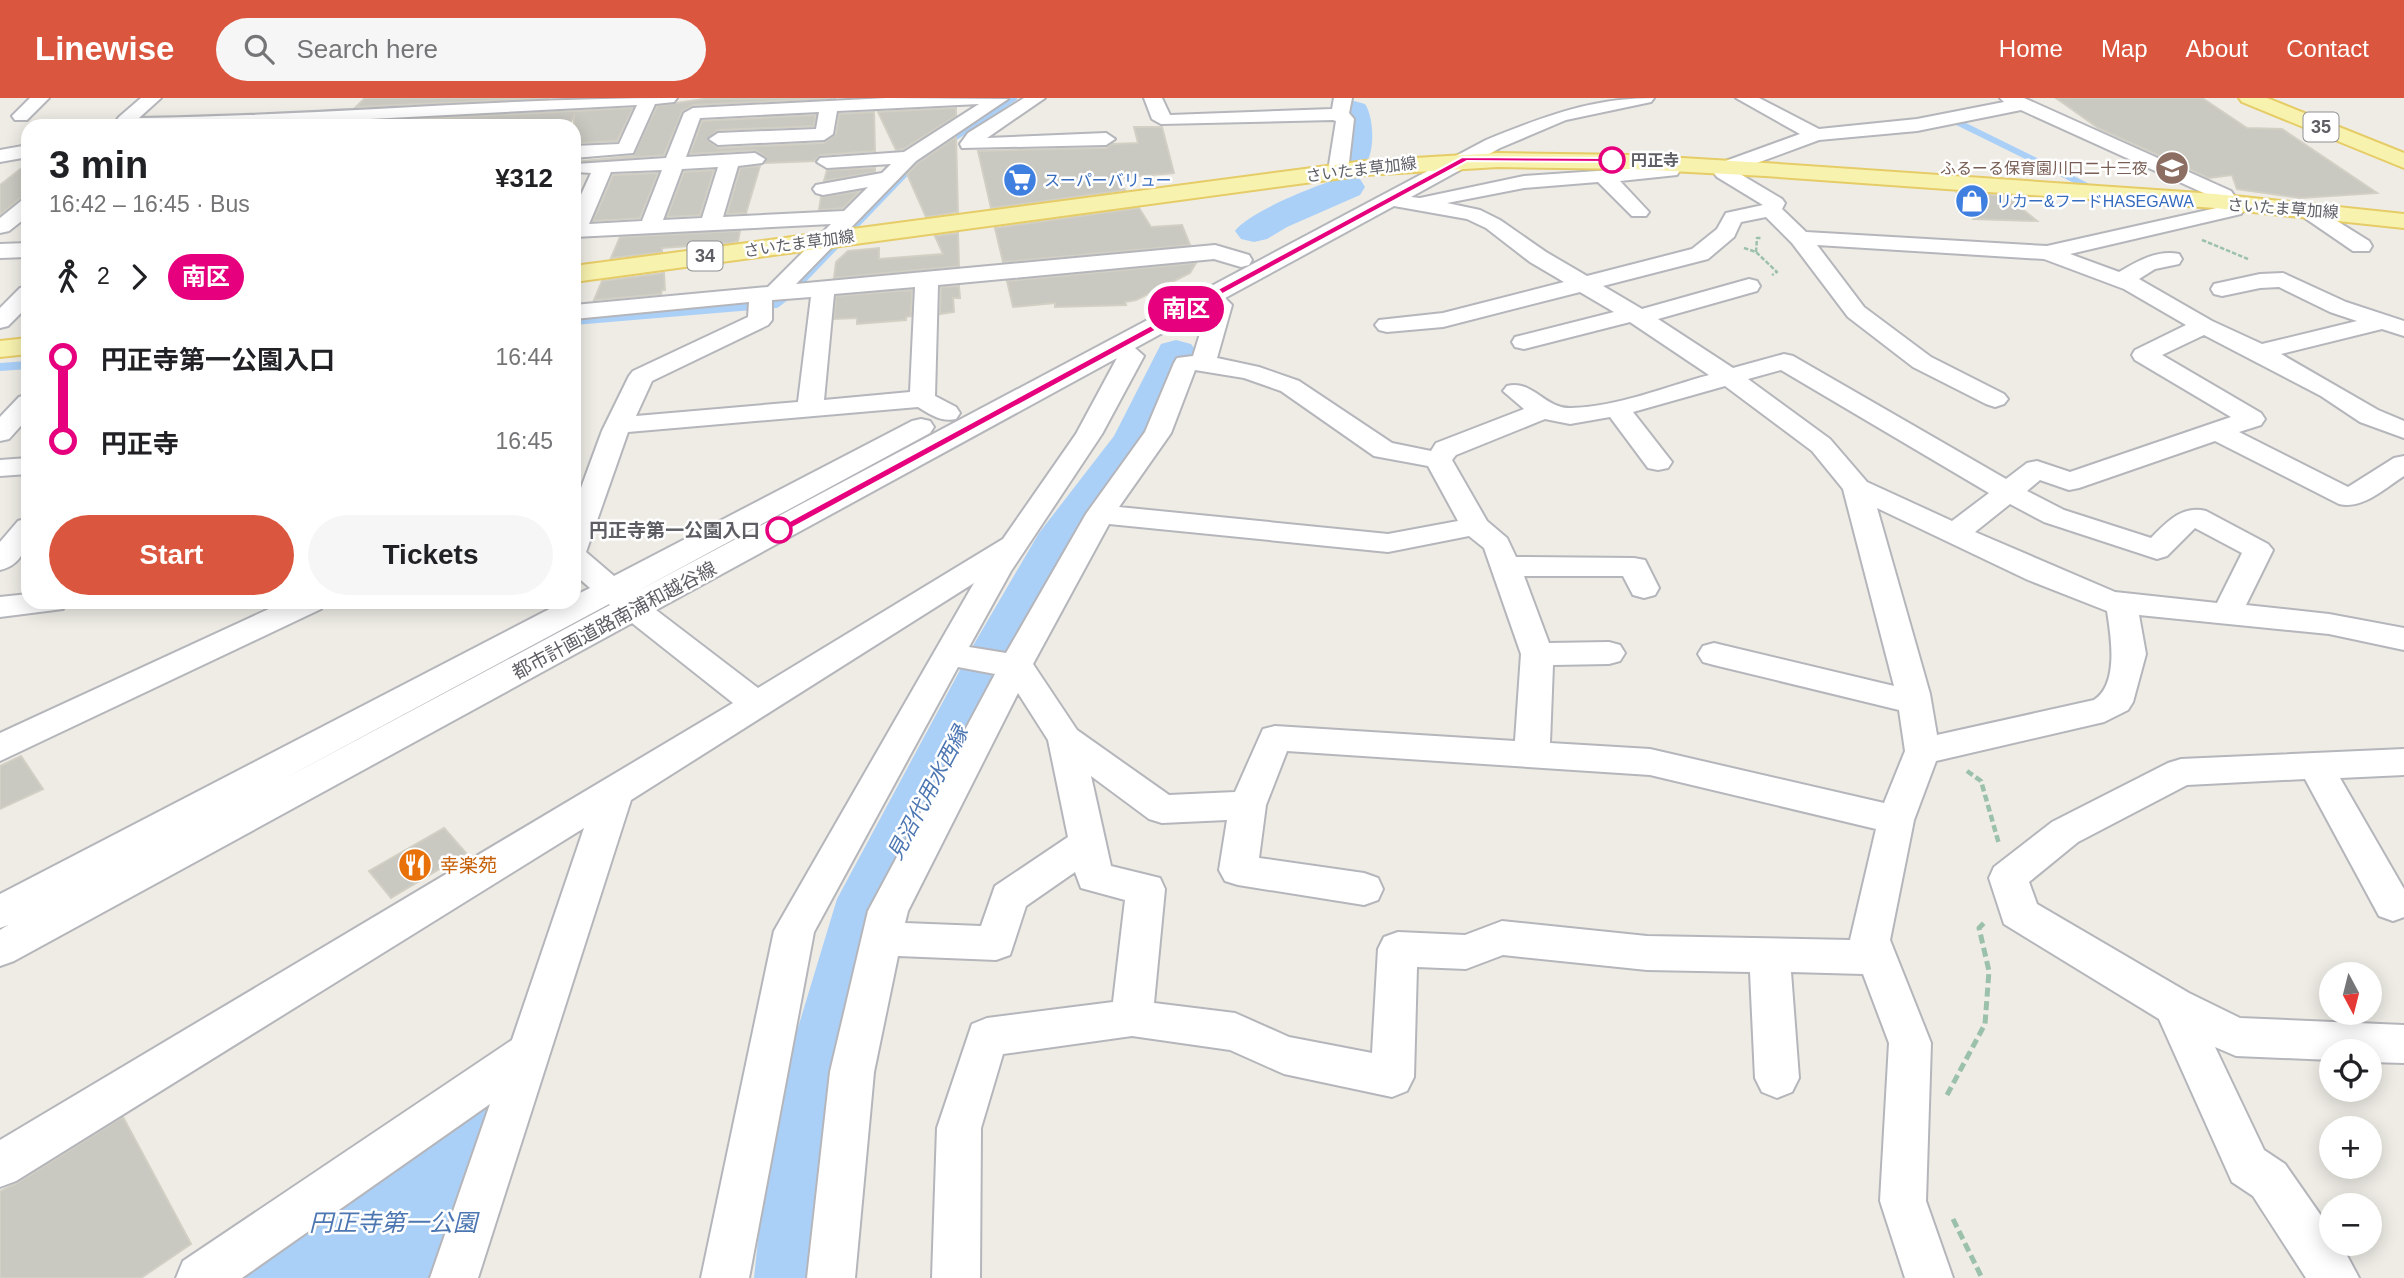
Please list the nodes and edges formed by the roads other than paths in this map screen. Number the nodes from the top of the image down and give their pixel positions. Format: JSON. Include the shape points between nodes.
{"nodes":[{"id":1,"x":40,"y":98,"type":"edge"},
{"id":2,"x":152,"y":98,"type":"edge"},
{"id":3,"x":359,"y":98,"type":"edge"},
{"id":4,"x":407,"y":98,"type":"edge"},
{"id":5,"x":668,"y":98,"type":"edge"},
{"id":6,"x":994,"y":98,"type":"edge"},
{"id":7,"x":1001,"y":98,"type":"edge"},
{"id":8,"x":1036,"y":98,"type":"edge"},
{"id":9,"x":1153,"y":98,"type":"edge"},
{"id":10,"x":1597,"y":98,"type":"edge"},
{"id":11,"x":1645,"y":98,"type":"edge"},
{"id":12,"x":1745,"y":98,"type":"edge"},
{"id":13,"x":2249,"y":98,"type":"edge"},
{"id":14,"x":648,"y":99,"type":"edge"},
{"id":15,"x":598,"y":100,"type":"edge"},
{"id":16,"x":914,"y":100,"type":"edge"},
{"id":17,"x":2016,"y":101,"type":"edge"},
{"id":18,"x":833,"y":103,"type":"edge"},
{"id":19,"x":451,"y":104,"type":"edge"},
{"id":20,"x":501,"y":104,"type":"edge"},
{"id":21,"x":549,"y":104,"type":"junction"},
{"id":22,"x":696,"y":105,"type":"edge"},
{"id":23,"x":222,"y":106,"type":"dead end"},
{"id":24,"x":1303,"y":106,"type":"edge"},
{"id":25,"x":1340,"y":106,"type":"edge"},
{"id":26,"x":21,"y":116,"type":"dead end"},
{"id":27,"x":127,"y":119,"type":"edge"},
{"id":28,"x":208,"y":119,"type":"edge"},
{"id":29,"x":338,"y":119,"type":"edge"},
{"id":30,"x":390,"y":119,"type":"edge"},
{"id":31,"x":440,"y":119,"type":"edge"},
{"id":32,"x":489,"y":119,"type":"edge"},
{"id":33,"x":540,"y":119,"type":"edge"},
{"id":34,"x":1815,"y":135,"type":"junction"},
{"id":35,"x":581,"y":137,"type":"edge"},
{"id":36,"x":1106,"y":139,"type":"dead end"},
{"id":37,"x":712,"y":140,"type":"dead end"},
{"id":38,"x":581,"y":141,"type":"edge"},
{"id":39,"x":21,"y":152,"type":"edge"},
{"id":40,"x":0,"y":156,"type":"edge"},
{"id":41,"x":909,"y":156,"type":"junction"},
{"id":42,"x":755,"y":159,"type":"dead end"},
{"id":43,"x":1465,"y":159,"type":"junction"},
{"id":44,"x":730,"y":160,"type":"junction"},
{"id":45,"x":1430,"y":161,"type":"junction"},
{"id":46,"x":2404,"y":161,"type":"edge"},
{"id":47,"x":827,"y":162,"type":"dead end"},
{"id":48,"x":673,"y":163,"type":"junction"},
{"id":49,"x":1674,"y":164,"type":"junction"},
{"id":50,"x":604,"y":167,"type":"junction"},
{"id":51,"x":1727,"y":167,"type":"junction"},
{"id":52,"x":581,"y":168,"type":"edge"},
{"id":53,"x":1338,"y":172,"type":"junction"},
{"id":54,"x":1603,"y":175,"type":"junction"},
{"id":55,"x":888,"y":178,"type":"junction"},
{"id":56,"x":822,"y":189,"type":"dead end"},
{"id":57,"x":21,"y":198,"type":"edge"},
{"id":58,"x":1391,"y":199,"type":"junction"},
{"id":59,"x":0,"y":200,"type":"edge"},
{"id":60,"x":2229,"y":204,"type":"junction"},
{"id":61,"x":1421,"y":205,"type":"junction"},
{"id":62,"x":1772,"y":210,"type":"junction"},
{"id":63,"x":2306,"y":210,"type":"junction"},
{"id":64,"x":21,"y":211,"type":"edge"},
{"id":65,"x":1639,"y":212,"type":"dead end"},
{"id":66,"x":581,"y":216,"type":"edge"},
{"id":67,"x":2404,"y":221,"type":"edge"},
{"id":68,"x":711,"y":224,"type":"junction"},
{"id":69,"x":21,"y":226,"type":"edge"},
{"id":70,"x":855,"y":226,"type":"junction"},
{"id":71,"x":1,"y":227,"type":"edge"},
{"id":72,"x":650,"y":227,"type":"junction"},
{"id":73,"x":581,"y":231,"type":"edge"},
{"id":74,"x":1800,"y":238,"type":"junction"},
{"id":75,"x":830,"y":239,"type":"junction"},
{"id":76,"x":2361,"y":246,"type":"dead end"},
{"id":77,"x":21,"y":250,"type":"edge"},
{"id":78,"x":0,"y":251,"type":"edge"},
{"id":79,"x":2047,"y":253,"type":"junction"},
{"id":80,"x":1612,"y":257,"type":"dead end"},
{"id":81,"x":2171,"y":259,"type":"dead end"},
{"id":82,"x":1241,"y":260,"type":"junction"},
{"id":83,"x":1559,"y":268,"type":"junction"},
{"id":84,"x":581,"y":273,"type":"edge"},
{"id":85,"x":927,"y":279,"type":"junction"},
{"id":86,"x":2121,"y":280,"type":"junction"},
{"id":87,"x":1587,"y":285,"type":"junction"},
{"id":88,"x":1749,"y":286,"type":"dead end"},
{"id":89,"x":2222,"y":289,"type":"dead end"},
{"id":90,"x":822,"y":291,"type":"junction"},
{"id":91,"x":1207,"y":298,"type":"junction"},
{"id":92,"x":21,"y":300,"type":"edge"},
{"id":93,"x":765,"y":303,"type":"junction"},
{"id":94,"x":581,"y":312,"type":"edge"},
{"id":95,"x":1637,"y":315,"type":"junction"},
{"id":96,"x":0,"y":321,"type":"edge"},
{"id":97,"x":1387,"y":325,"type":"dead end"},
{"id":98,"x":2204,"y":326,"type":"junction"},
{"id":99,"x":2394,"y":326,"type":"edge"},
{"id":100,"x":581,"y":330,"type":"edge"},
{"id":101,"x":1524,"y":342,"type":"dead end"},
{"id":102,"x":21,"y":347,"type":"edge"},
{"id":103,"x":1115,"y":347,"type":"junction"},
{"id":104,"x":0,"y":349,"type":"edge"},
{"id":105,"x":2259,"y":352,"type":"junction"},
{"id":106,"x":1203,"y":363,"type":"junction"},
{"id":107,"x":1932,"y":368,"type":"junction"},
{"id":108,"x":1728,"y":376,"type":"junction"},
{"id":109,"x":1906,"y":383,"type":"dead end"},
{"id":110,"x":1516,"y":391,"type":"dead end"},
{"id":111,"x":1995,"y":399,"type":"dead end"},
{"id":112,"x":934,"y":406,"type":"junction"},
{"id":113,"x":1616,"y":408,"type":"junction"},
{"id":114,"x":810,"y":409,"type":"junction"},
{"id":115,"x":21,"y":410,"type":"edge"},
{"id":116,"x":1543,"y":411,"type":"junction"},
{"id":117,"x":618,"y":425,"type":"junction"},
{"id":118,"x":2404,"y":430,"type":"edge"},
{"id":119,"x":2216,"y":431,"type":"junction"},
{"id":120,"x":0,"y":433,"type":"edge"},
{"id":121,"x":1438,"y":460,"type":"junction"},
{"id":122,"x":1658,"y":462,"type":"dead end"},
{"id":123,"x":2404,"y":464,"type":"edge"},
{"id":124,"x":21,"y":466,"type":"edge"},
{"id":125,"x":0,"y":468,"type":"edge"},
{"id":126,"x":1857,"y":488,"type":"junction"},
{"id":127,"x":2006,"y":492,"type":"junction"},
{"id":128,"x":1100,"y":514,"type":"junction"},
{"id":129,"x":1475,"y":526,"type":"junction"},
{"id":130,"x":581,"y":528,"type":"edge"},
{"id":131,"x":1953,"y":535,"type":"junction"},
{"id":132,"x":21,"y":536,"type":"edge"},
{"id":133,"x":1014,"y":545,"type":"junction"},
{"id":134,"x":0,"y":561,"type":"edge"},
{"id":135,"x":581,"y":564,"type":"edge"},
{"id":136,"x":1505,"y":566,"type":"junction"},
{"id":137,"x":1644,"y":589,"type":"dead end"},
{"id":138,"x":623,"y":599,"type":"junction"},
{"id":139,"x":2121,"y":603,"type":"junction"},
{"id":140,"x":21,"y":605,"type":"edge"},
{"id":141,"x":0,"y":607,"type":"edge"},
{"id":142,"x":295,"y":609,"type":"edge"},
{"id":143,"x":2227,"y":613,"type":"junction"},
{"id":144,"x":2404,"y":639,"type":"edge"},
{"id":145,"x":1609,"y":653,"type":"dead end"},
{"id":146,"x":1537,"y":654,"type":"junction"},
{"id":147,"x":1714,"y":654,"type":"dead end"},
{"id":148,"x":949,"y":655,"type":"junction"},
{"id":149,"x":1017,"y":666,"type":"junction"},
{"id":150,"x":1914,"y":702,"type":"junction"},
{"id":151,"x":757,"y":704,"type":"junction"},
{"id":152,"x":1065,"y":739,"type":"junction"},
{"id":153,"x":0,"y":748,"type":"edge"},
{"id":154,"x":1928,"y":750,"type":"junction"},
{"id":155,"x":1532,"y":754,"type":"junction"},
{"id":156,"x":2404,"y":762,"type":"edge"},
{"id":157,"x":2315,"y":766,"type":"junction"},
{"id":158,"x":614,"y":792,"type":"junction"},
{"id":159,"x":1248,"y":806,"type":"junction"},
{"id":160,"x":1896,"y":820,"type":"junction"},
{"id":161,"x":1088,"y":843,"type":"junction"},
{"id":162,"x":1364,"y":889,"type":"dead end"},
{"id":163,"x":2393,"y":905,"type":"dead end"},
{"id":164,"x":0,"y":912,"type":"edge"},
{"id":165,"x":881,"y":939,"type":"junction"},
{"id":166,"x":0,"y":949,"type":"edge"},
{"id":167,"x":1769,"y":955,"type":"junction"},
{"id":168,"x":1877,"y":957,"type":"junction"},
{"id":169,"x":2174,"y":1006,"type":"junction"},
{"id":170,"x":1132,"y":1018,"type":"junction"},
{"id":171,"x":2404,"y":1044,"type":"edge"},
{"id":172,"x":526,"y":1054,"type":"junction"},
{"id":173,"x":1777,"y":1078,"type":"dead end"},
{"id":174,"x":0,"y":1165,"type":"edge"},
{"id":175,"x":200,"y":1278,"type":"edge"},
{"id":176,"x":454,"y":1278,"type":"edge"},
{"id":177,"x":725,"y":1278,"type":"edge"},
{"id":178,"x":831,"y":1278,"type":"edge"},
{"id":179,"x":956,"y":1278,"type":"edge"},
{"id":180,"x":1929,"y":1278,"type":"edge"},
{"id":181,"x":2335,"y":1278,"type":"edge"}],
"edges":[{"from":1,"to":26,"type":"street"},
{"from":2,"to":27,"type":"street"},
{"from":3,"to":29,"type":"street"},
{"from":4,"to":30,"type":"street"},
{"from":5,"to":14,"type":"street"},
{"from":6,"to":16,"type":"street"},
{"from":7,"to":41,"type":"street"},
{"from":8,"to":36,"type":"street","via":[[969,145]]},
{"from":9,"to":24,"type":"street","via":[[1161,119],[1170,120]]},
{"from":10,"to":45,"type":"street","name":"都市計画道路南浦和越谷線","via":[[1514,118]]},
{"from":11,"to":43,"type":"street","name":"都市計画道路南浦和越谷線","via":[[1561,116]]},
{"from":12,"to":34,"type":"street"},
{"from":13,"to":46,"type":"main road","number":"35"},
{"from":14,"to":15,"type":"street"},
{"from":14,"to":38,"type":"street","via":[[626,149]]},
{"from":15,"to":21,"type":"street"},
{"from":15,"to":35,"type":"street"},
{"from":16,"to":18,"type":"street"},
{"from":17,"to":34,"type":"street","via":[[1917,125]]},
{"from":17,"to":60,"type":"street","via":[[2224,195]]},
{"from":18,"to":22,"type":"street"},
{"from":18,"to":37,"type":"street","via":[[824,134]]},
{"from":19,"to":20,"type":"street"},
{"from":19,"to":30,"type":"street"},
{"from":19,"to":31,"type":"street"},
{"from":20,"to":21,"type":"street"},
{"from":20,"to":32,"type":"street"},
{"from":21,"to":33,"type":"street"},
{"from":22,"to":48,"type":"street"},
{"from":23,"to":28,"type":"street"},
{"from":24,"to":25,"type":"street"},
{"from":25,"to":53,"type":"street","via":[[1345,119]]},
{"from":29,"to":30,"type":"street"},
{"from":34,"to":51,"type":"street"},
{"from":39,"to":40,"type":"street"},
{"from":41,"to":47,"type":"street"},
{"from":41,"to":55,"type":"street"},
{"from":42,"to":44,"type":"street"},
{"from":43,"to":45,"type":"main road","name":"さいたま草加線","number":"34"},
{"from":43,"to":49,"type":"main road","name":"さいたま草加線","number":"34"},
{"from":43,"to":58,"type":"street","name":"都市計画道路南浦和越谷線"},
{"from":44,"to":48,"type":"street"},
{"from":44,"to":68,"type":"street"},
{"from":45,"to":53,"type":"main road","name":"さいたま草加線","number":"34"},
{"from":45,"to":82,"type":"street","name":"都市計画道路南浦和越谷線"},
{"from":48,"to":50,"type":"street"},
{"from":48,"to":72,"type":"street"},
{"from":49,"to":51,"type":"main road","name":"さいたま草加線","number":"34"},
{"from":49,"to":54,"type":"street","via":[[1670,171]]},
{"from":50,"to":52,"type":"street"},
{"from":50,"to":66,"type":"street"},
{"from":51,"to":60,"type":"main road","name":"さいたま草加線","number":"34"},
{"from":51,"to":62,"type":"street","via":[[1724,173],[1775,203]]},
{"from":53,"to":70,"type":"main road","name":"さいたま草加線","number":"34"},
{"from":54,"to":61,"type":"street","via":[[1514,183]]},
{"from":54,"to":65,"type":"street"},
{"from":55,"to":56,"type":"street"},
{"from":55,"to":70,"type":"street"},
{"from":57,"to":59,"type":"street"},
{"from":58,"to":61,"type":"street"},
{"from":58,"to":91,"type":"street","name":"都市計画道路南浦和越谷線"},
{"from":60,"to":63,"type":"main road","name":"さいたま草加線","number":"34"},
{"from":60,"to":79,"type":"street","via":[[2234,210]]},
{"from":61,"to":83,"type":"street","via":[[1473,214],[1493,223]]},
{"from":62,"to":74,"type":"street"},
{"from":62,"to":87,"type":"street","via":[[1733,217],[1726,232],[1700,254]]},
{"from":63,"to":67,"type":"main road","name":"さいたま草加線","number":"34"},
{"from":63,"to":76,"type":"street"},
{"from":64,"to":71,"type":"street"},
{"from":68,"to":70,"type":"street"},
{"from":68,"to":72,"type":"street"},
{"from":69,"to":71,"type":"street"},
{"from":70,"to":75,"type":"main road","name":"さいたま草加線","number":"34"},
{"from":72,"to":73,"type":"street"},
{"from":74,"to":79,"type":"street"},
{"from":74,"to":107,"type":"street","via":[[1856,312]]},
{"from":75,"to":84,"type":"main road","name":"さいたま草加線","number":"34"},
{"from":75,"to":93,"type":"street"},
{"from":77,"to":78,"type":"street"},
{"from":79,"to":86,"type":"street"},
{"from":80,"to":83,"type":"street"},
{"from":81,"to":86,"type":"street","via":[[2148,264]]},
{"from":82,"to":85,"type":"street","via":[[1215,252]]},
{"from":82,"to":112,"type":"street","name":"都市計画道路南浦和越谷線"},
{"from":83,"to":87,"type":"street"},
{"from":85,"to":90,"type":"street"},
{"from":85,"to":112,"type":"street"},
{"from":86,"to":98,"type":"street"},
{"from":87,"to":95,"type":"street"},
{"from":87,"to":97,"type":"street","via":[[1443,320]]},
{"from":88,"to":95,"type":"street"},
{"from":89,"to":99,"type":"street","via":[[2283,280],[2338,307]]},
{"from":90,"to":93,"type":"street"},
{"from":90,"to":114,"type":"street"},
{"from":91,"to":103,"type":"street","name":"都市計画道路南浦和越谷線"},
{"from":91,"to":106,"type":"street","via":[[1220,305]]},
{"from":92,"to":96,"type":"street"},
{"from":93,"to":94,"type":"street"},
{"from":93,"to":100,"type":"street","via":[[739,318]]},
{"from":93,"to":117,"type":"street","via":[[642,376]]},
{"from":95,"to":101,"type":"street"},
{"from":95,"to":108,"type":"street"},
{"from":98,"to":105,"type":"street"},
{"from":98,"to":119,"type":"street","via":[[2144,355],[2252,419]]},
{"from":99,"to":105,"type":"street"},
{"from":102,"to":104,"type":"main road"},
{"from":103,"to":133,"type":"street","via":[[1132,356],[1089,434]]},
{"from":103,"to":138,"type":"street","name":"都市計画道路南浦和越谷線"},
{"from":105,"to":118,"type":"street","via":[[2369,416]]},
{"from":106,"to":121,"type":"street","via":[[1290,386],[1384,450]]},
{"from":106,"to":128,"type":"street","via":[[1186,363],[1158,433]]},
{"from":107,"to":109,"type":"street"},
{"from":107,"to":111,"type":"street"},
{"from":108,"to":113,"type":"street"},
{"from":108,"to":126,"type":"street","via":[[1821,445]]},
{"from":108,"to":127,"type":"street","via":[[1784,361]]},
{"from":110,"to":116,"type":"street"},
{"from":112,"to":114,"type":"street"},
{"from":112,"to":138,"type":"street","name":"都市計画道路南浦和越谷線"},
{"from":113,"to":116,"type":"street","via":[[1570,416]]},
{"from":113,"to":122,"type":"street"},
{"from":114,"to":117,"type":"street"},
{"from":115,"to":120,"type":"street"},
{"from":116,"to":121,"type":"street","via":[[1446,449]]},
{"from":117,"to":130,"type":"street"},
{"from":119,"to":123,"type":"street","via":[[2349,498]]},
{"from":119,"to":127,"type":"street","via":[[2068,482],[2037,469]]},
{"from":121,"to":129,"type":"street"},
{"from":124,"to":125,"type":"street"},
{"from":126,"to":131,"type":"street"},
{"from":126,"to":150,"type":"street"},
{"from":127,"to":131,"type":"street"},
{"from":127,"to":143,"type":"street","via":[[2054,516],[2157,550],[2181,524],[2196,517],[2258,550]]},
{"from":128,"to":129,"type":"street","via":[[1388,543]]},
{"from":128,"to":149,"type":"street"},
{"from":129,"to":136,"type":"street","via":[[1497,544]]},
{"from":131,"to":139,"type":"street"},
{"from":132,"to":134,"type":"street"},
{"from":133,"to":148,"type":"street"},
{"from":133,"to":151,"type":"street"},
{"from":135,"to":138,"type":"street"},
{"from":136,"to":137,"type":"street","via":[[1634,567]]},
{"from":136,"to":146,"type":"street"},
{"from":138,"to":151,"type":"street"},
{"from":138,"to":164,"type":"street","name":"都市計画道路南浦和越谷線"},
{"from":138,"to":166,"type":"street","name":"都市計画道路南浦和越谷線"},
{"from":139,"to":143,"type":"street"},
{"from":139,"to":154,"type":"street","via":[[2130,654],[2116,702],[2105,710]]},
{"from":140,"to":141,"type":"street"},
{"from":142,"to":153,"type":"street"},
{"from":143,"to":144,"type":"street","via":[[2329,624]]},
{"from":145,"to":146,"type":"street"},
{"from":146,"to":155,"type":"street"},
{"from":147,"to":150,"type":"street"},
{"from":148,"to":149,"type":"street"},
{"from":148,"to":177,"type":"street","via":[[794,932]]},
{"from":149,"to":152,"type":"street"},
{"from":149,"to":165,"type":"street","via":[[888,911]]},
{"from":150,"to":154,"type":"street"},
{"from":151,"to":158,"type":"street"},
{"from":152,"to":159,"type":"street","via":[[1162,809]]},
{"from":152,"to":161,"type":"street"},
{"from":154,"to":160,"type":"street"},
{"from":155,"to":159,"type":"street","via":[[1275,738]]},
{"from":155,"to":160,"type":"street","via":[[1650,762]]},
{"from":156,"to":157,"type":"street"},
{"from":157,"to":163,"type":"street"},
{"from":157,"to":169,"type":"street","via":[[2181,772],[2065,832],[2014,895]]},
{"from":158,"to":172,"type":"street"},
{"from":158,"to":174,"type":"street"},
{"from":159,"to":162,"type":"street","via":[[1238,870]]},
{"from":160,"to":168,"type":"street","via":[[1870,940]]},
{"from":161,"to":165,"type":"street","via":[[1009,897],[996,943]]},
{"from":161,"to":170,"type":"street","via":[[1095,877],[1146,889]]},
{"from":165,"to":178,"type":"street","via":[[852,1072]]},
{"from":167,"to":168,"type":"street"},
{"from":167,"to":170,"type":"street","via":[[1647,953],[1502,939],[1466,952],[1398,949],[1392,1077],[1284,1055],[1235,1032]]},
{"from":167,"to":173,"type":"street"},
{"from":168,"to":180,"type":"street","via":[[1910,1043],[1903,1201]]},
{"from":169,"to":171,"type":"street","via":[[2236,1037]]},
{"from":169,"to":181,"type":"street","via":[[2248,1166],[2269,1180]]},
{"from":170,"to":179,"type":"street","via":[[987,1037],[958,1128]]},
{"from":172,"to":175,"type":"street"},
{"from":172,"to":176,"type":"street"}]}
